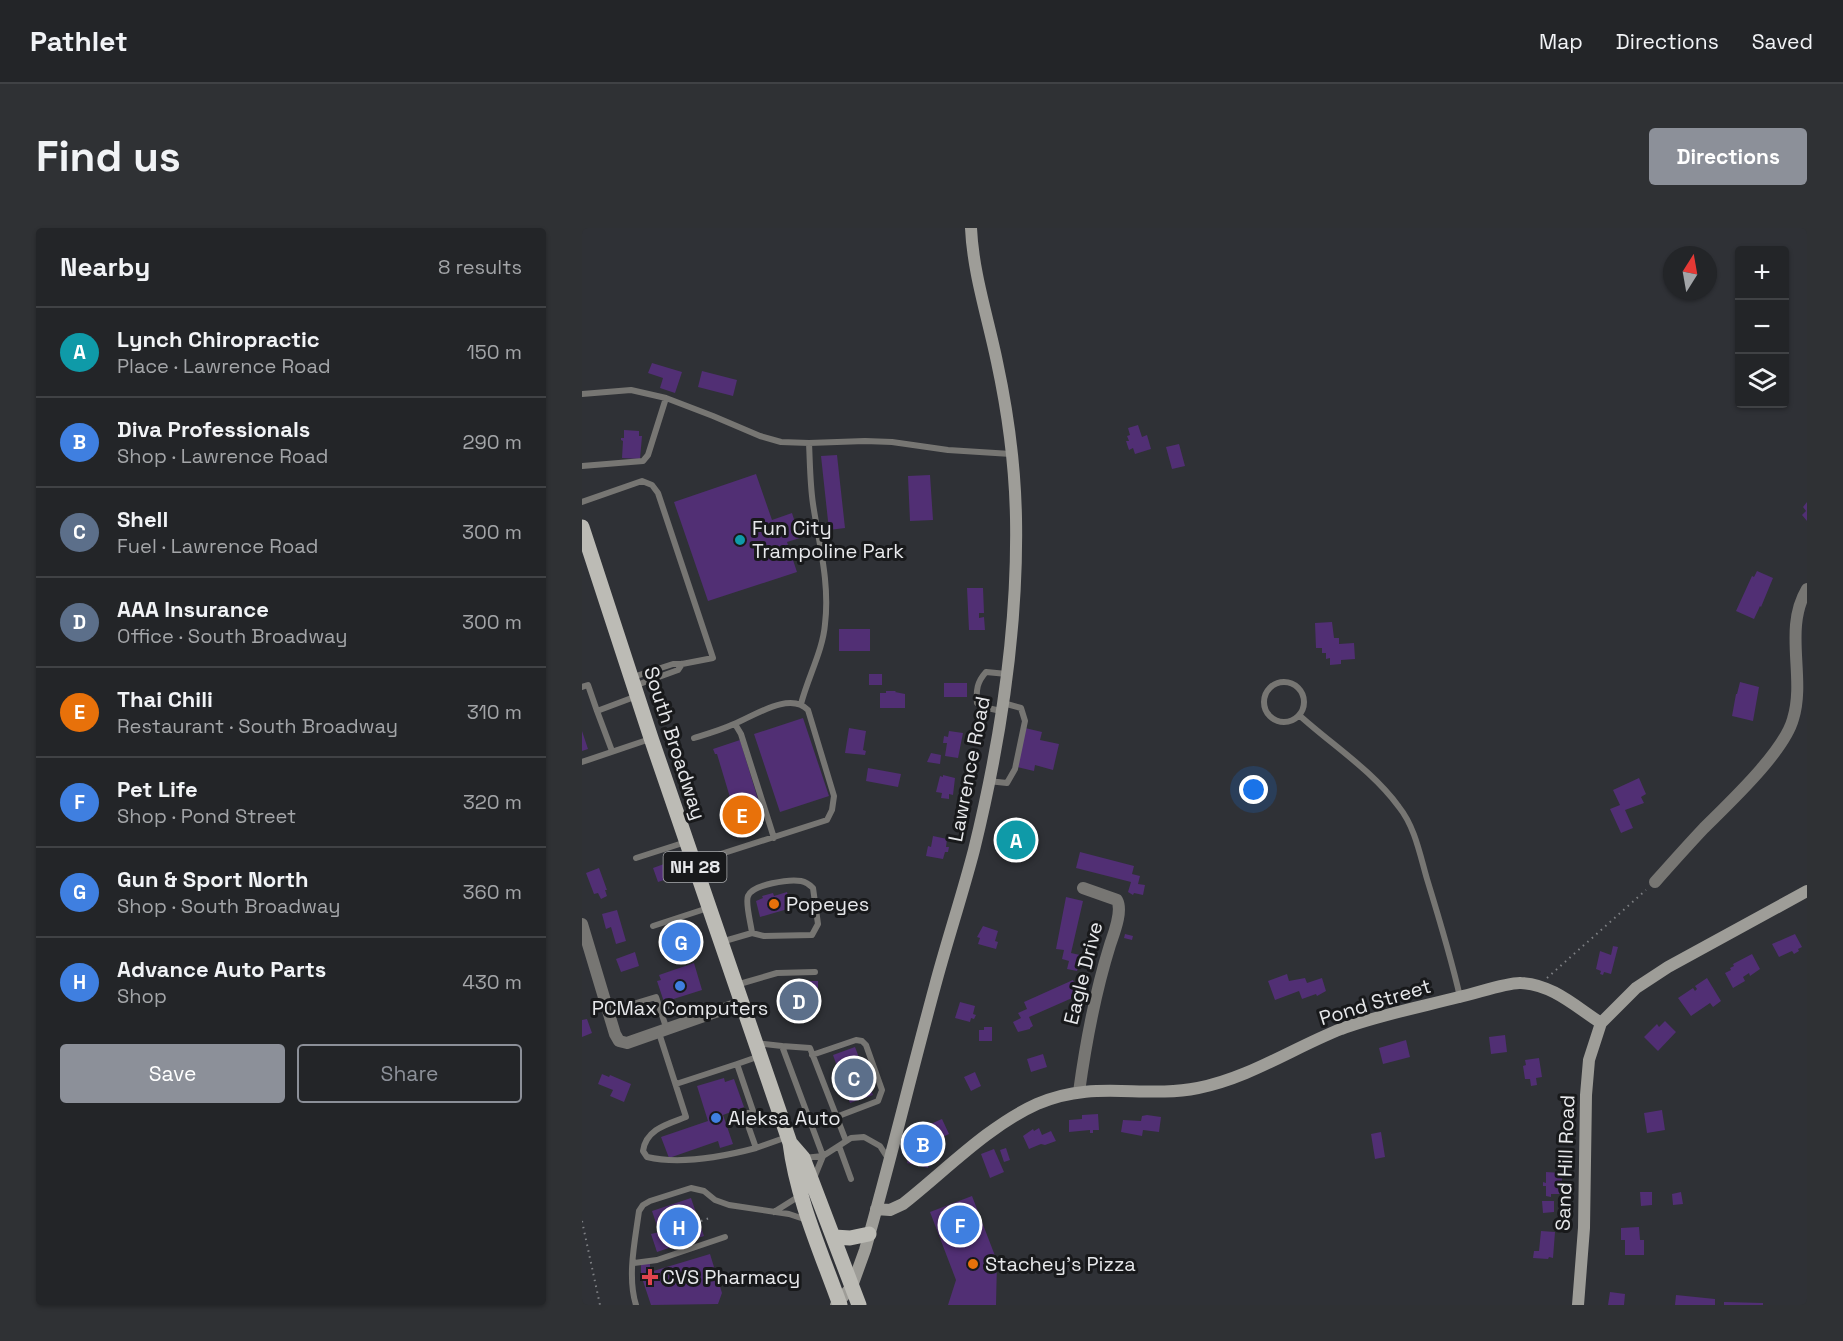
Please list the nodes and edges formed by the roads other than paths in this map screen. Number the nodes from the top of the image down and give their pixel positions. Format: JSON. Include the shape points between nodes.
{"nodes":[{"id":1,"x":971,"y":228,"type":"edge"},
{"id":2,"x":582,"y":394,"type":"edge"},
{"id":3,"x":666,"y":398,"type":"junction"},
{"id":4,"x":809,"y":444,"type":"junction"},
{"id":5,"x":1011,"y":454,"type":"junction"},
{"id":6,"x":582,"y":466,"type":"edge"},
{"id":7,"x":582,"y":502,"type":"edge"},
{"id":8,"x":582,"y":527,"type":"edge"},
{"id":9,"x":1807,"y":589,"type":"edge"},
{"id":10,"x":1007,"y":674,"type":"junction"},
{"id":11,"x":582,"y":687,"type":"edge"},
{"id":12,"x":634,"y":687,"type":"junction"},
{"id":13,"x":801,"y":704,"type":"junction"},
{"id":14,"x":1002,"y":707,"type":"junction"},
{"id":15,"x":597,"y":711,"type":"junction"},
{"id":16,"x":1299,"y":715,"type":"junction"},
{"id":17,"x":735,"y":724,"type":"junction"},
{"id":18,"x":651,"y":738,"type":"junction"},
{"id":19,"x":694,"y":738,"type":"dead end"},
{"id":20,"x":612,"y":751,"type":"junction"},
{"id":21,"x":582,"y":762,"type":"edge"},
{"id":22,"x":988,"y":781,"type":"junction"},
{"id":23,"x":774,"y":838,"type":"junction"},
{"id":24,"x":686,"y":842,"type":"junction"},
{"id":25,"x":636,"y":858,"type":"dead end"},
{"id":26,"x":693,"y":862,"type":"junction"},
{"id":27,"x":1654,"y":882,"type":"road end"},
{"id":28,"x":1083,"y":888,"type":"dead end"},
{"id":29,"x":1807,"y":891,"type":"edge"},
{"id":30,"x":708,"y":908,"type":"junction"},
{"id":31,"x":582,"y":924,"type":"edge"},
{"id":32,"x":653,"y":926,"type":"dead end"},
{"id":33,"x":752,"y":933,"type":"junction"},
{"id":34,"x":720,"y":942,"type":"junction"},
{"id":35,"x":815,"y":972,"type":"dead end"},
{"id":36,"x":735,"y":986,"type":"junction"},
{"id":37,"x":1460,"y":997,"type":"junction"},
{"id":38,"x":741,"y":1003,"type":"junction"},
{"id":39,"x":623,"y":1007,"type":"dead end"},
{"id":40,"x":1601,"y":1023,"type":"junction"},
{"id":41,"x":663,"y":1031,"type":"junction"},
{"id":42,"x":782,"y":1046,"type":"junction"},
{"id":43,"x":758,"y":1049,"type":"junction"},
{"id":44,"x":812,"y":1055,"type":"junction"},
{"id":45,"x":737,"y":1064,"type":"junction"},
{"id":46,"x":676,"y":1084,"type":"junction"},
{"id":47,"x":1078,"y":1092,"type":"junction"},
{"id":48,"x":833,"y":1114,"type":"junction"},
{"id":49,"x":789,"y":1140,"type":"junction"},
{"id":50,"x":846,"y":1141,"type":"junction"},
{"id":51,"x":839,"y":1146,"type":"junction"},
{"id":52,"x":756,"y":1148,"type":"junction"},
{"id":53,"x":823,"y":1156,"type":"junction"},
{"id":54,"x":803,"y":1158,"type":"junction"},
{"id":55,"x":889,"y":1160,"type":"junction"},
{"id":56,"x":851,"y":1179,"type":"dead end"},
{"id":57,"x":813,"y":1183,"type":"junction"},
{"id":58,"x":801,"y":1194,"type":"junction"},
{"id":59,"x":876,"y":1209,"type":"junction"},
{"id":60,"x":773,"y":1212,"type":"junction"},
{"id":61,"x":810,"y":1221,"type":"junction"},
{"id":62,"x":869,"y":1234,"type":"junction"},
{"id":63,"x":724,"y":1237,"type":"dead end"},
{"id":64,"x":834,"y":1237,"type":"junction"},
{"id":65,"x":634,"y":1263,"type":"junction"},
{"id":66,"x":852,"y":1286,"type":"junction"},
{"id":67,"x":838,"y":1304,"type":"edge"},
{"id":68,"x":636,"y":1305,"type":"edge"},
{"id":69,"x":859,"y":1305,"type":"edge"},
{"id":70,"x":1578,"y":1305,"type":"edge"}],
"edges":[{"from":1,"to":5,"type":"street","name":"Lawrence Road"},
{"from":2,"to":3,"type":"lane","via":[[631,390]]},
{"from":3,"to":4,"type":"lane","via":[[760,436]]},
{"from":3,"to":6,"type":"lane","via":[[643,460]]},
{"from":4,"to":5,"type":"lane","via":[[892,442]]},
{"from":4,"to":13,"type":"lane","via":[[827,602],[825,627]]},
{"from":5,"to":10,"type":"street","name":"Lawrence Road","via":[[1016,567]]},
{"from":7,"to":12,"type":"lane","via":[[642,481],[652,485],[713,658],[682,664],[678,670]]},
{"from":8,"to":12,"type":"main road","name":"South Broadway","number":"NH 28"},
{"from":9,"to":27,"type":"street","via":[[1796,619],[1798,696],[1788,734],[1747,784]]},
{"from":10,"to":14,"type":"street","name":"Lawrence Road"},
{"from":10,"to":14,"type":"lane","via":[[986,672],[976,691],[977,703],[983,707]]},
{"from":11,"to":15,"type":"lane","via":[[588,686]]},
{"from":12,"to":15,"type":"lane"},
{"from":12,"to":18,"type":"main road","name":"South Broadway","number":"NH 28"},
{"from":13,"to":17,"type":"lane","via":[[768,709]]},
{"from":13,"to":23,"type":"lane","via":[[808,710],[833,790],[832,810],[827,820]]},
{"from":14,"to":22,"type":"street","name":"Lawrence Road"},
{"from":14,"to":22,"type":"lane","via":[[1021,708],[1025,721],[1015,769],[1007,783]]},
{"from":15,"to":20,"type":"lane"},
{"from":16,"to":16,"type":"lane","via":[[1304,700],[1298,688],[1280,682],[1269,689],[1264,701],[1272,717],[1284,721]]},
{"from":16,"to":37,"type":"lane","via":[[1376,781],[1407,818]]},
{"from":17,"to":19,"type":"lane"},
{"from":17,"to":23,"type":"lane"},
{"from":18,"to":20,"type":"lane"},
{"from":18,"to":24,"type":"main road","name":"South Broadway","number":"NH 28"},
{"from":20,"to":21,"type":"lane"},
{"from":22,"to":55,"type":"street","name":"Lawrence Road","via":[[972,858]]},
{"from":23,"to":26,"type":"lane"},
{"from":24,"to":25,"type":"lane"},
{"from":24,"to":26,"type":"main road","name":"South Broadway","number":"NH 28"},
{"from":26,"to":30,"type":"main road","name":"South Broadway","number":"NH 28"},
{"from":28,"to":47,"type":"street","name":"Eagle Drive","via":[[1119,904],[1088,1025]]},
{"from":29,"to":40,"type":"street","via":[[1668,967],[1636,988]]},
{"from":30,"to":32,"type":"lane"},
{"from":30,"to":34,"type":"main road","name":"South Broadway","number":"NH 28"},
{"from":31,"to":41,"type":"street","via":[[619,1041],[627,1043]]},
{"from":33,"to":33,"type":"lane","via":[[812,935],[818,924],[813,888],[790,880],[751,892],[746,902]]},
{"from":33,"to":34,"type":"lane"},
{"from":34,"to":36,"type":"main road","name":"South Broadway","number":"NH 28"},
{"from":35,"to":36,"type":"lane","via":[[777,973]]},
{"from":36,"to":38,"type":"main road","name":"South Broadway","number":"NH 28"},
{"from":37,"to":40,"type":"street","name":"Pond Street","via":[[1520,982],[1555,992]]},
{"from":37,"to":47,"type":"street","name":"Pond Street","via":[[1366,1020],[1215,1084],[1173,1091]]},
{"from":38,"to":41,"type":"street"},
{"from":38,"to":43,"type":"main road","name":"South Broadway","number":"NH 28"},
{"from":39,"to":41,"type":"lane","via":[[656,997]]},
{"from":40,"to":70,"type":"street","name":"Sand Hill Road","via":[[1589,1059],[1586,1095],[1584,1228]]},
{"from":41,"to":46,"type":"lane"},
{"from":42,"to":43,"type":"lane"},
{"from":42,"to":44,"type":"lane","via":[[810,1048]]},
{"from":42,"to":53,"type":"lane","via":[[813,1120]]},
{"from":43,"to":45,"type":"lane"},
{"from":43,"to":49,"type":"main road","name":"South Broadway","number":"NH 28"},
{"from":44,"to":48,"type":"lane","via":[[812,1064]]},
{"from":44,"to":48,"type":"lane","via":[[856,1040],[866,1045],[881,1095],[878,1101]]},
{"from":45,"to":46,"type":"lane"},
{"from":45,"to":52,"type":"lane","via":[[753,1111],[744,1114]]},
{"from":46,"to":52,"type":"lane","via":[[686,1117],[648,1136],[643,1151],[647,1157],[667,1162]]},
{"from":47,"to":59,"type":"street","name":"Pond Street","via":[[1035,1105],[990,1133],[903,1204],[890,1210]]},
{"from":48,"to":50,"type":"lane"},
{"from":49,"to":52,"type":"lane"},
{"from":49,"to":54,"type":"main road","name":"South Broadway","number":"NH 28"},
{"from":49,"to":58,"type":"main road","name":"South Broadway","number":"NH 28"},
{"from":50,"to":51,"type":"lane"},
{"from":50,"to":55,"type":"lane","via":[[864,1137],[880,1146]]},
{"from":51,"to":53,"type":"lane"},
{"from":51,"to":56,"type":"lane"},
{"from":53,"to":54,"type":"lane"},
{"from":53,"to":57,"type":"lane"},
{"from":54,"to":57,"type":"main road","name":"South Broadway","number":"NH 28"},
{"from":55,"to":59,"type":"street","name":"Lawrence Road"},
{"from":57,"to":64,"type":"main road","name":"South Broadway","number":"NH 28"},
{"from":58,"to":60,"type":"lane"},
{"from":58,"to":61,"type":"main road","name":"South Broadway","number":"NH 28"},
{"from":59,"to":62,"type":"street","name":"Lawrence Road"},
{"from":60,"to":61,"type":"lane"},
{"from":60,"to":65,"type":"lane","via":[[729,1205],[691,1188],[643,1205],[639,1211]]},
{"from":61,"to":67,"type":"main road","name":"South Broadway","number":"NH 28"},
{"from":62,"to":64,"type":"main road"},
{"from":62,"to":66,"type":"street","name":"Lawrence Road"},
{"from":63,"to":65,"type":"lane","via":[[657,1260]]},
{"from":64,"to":66,"type":"main road","name":"South Broadway","number":"NH 28"},
{"from":65,"to":68,"type":"lane","via":[[632,1292]]},
{"from":66,"to":67,"type":"street","name":"Lawrence Road"},
{"from":66,"to":69,"type":"main road","name":"South Broadway","number":"NH 28"}]}
